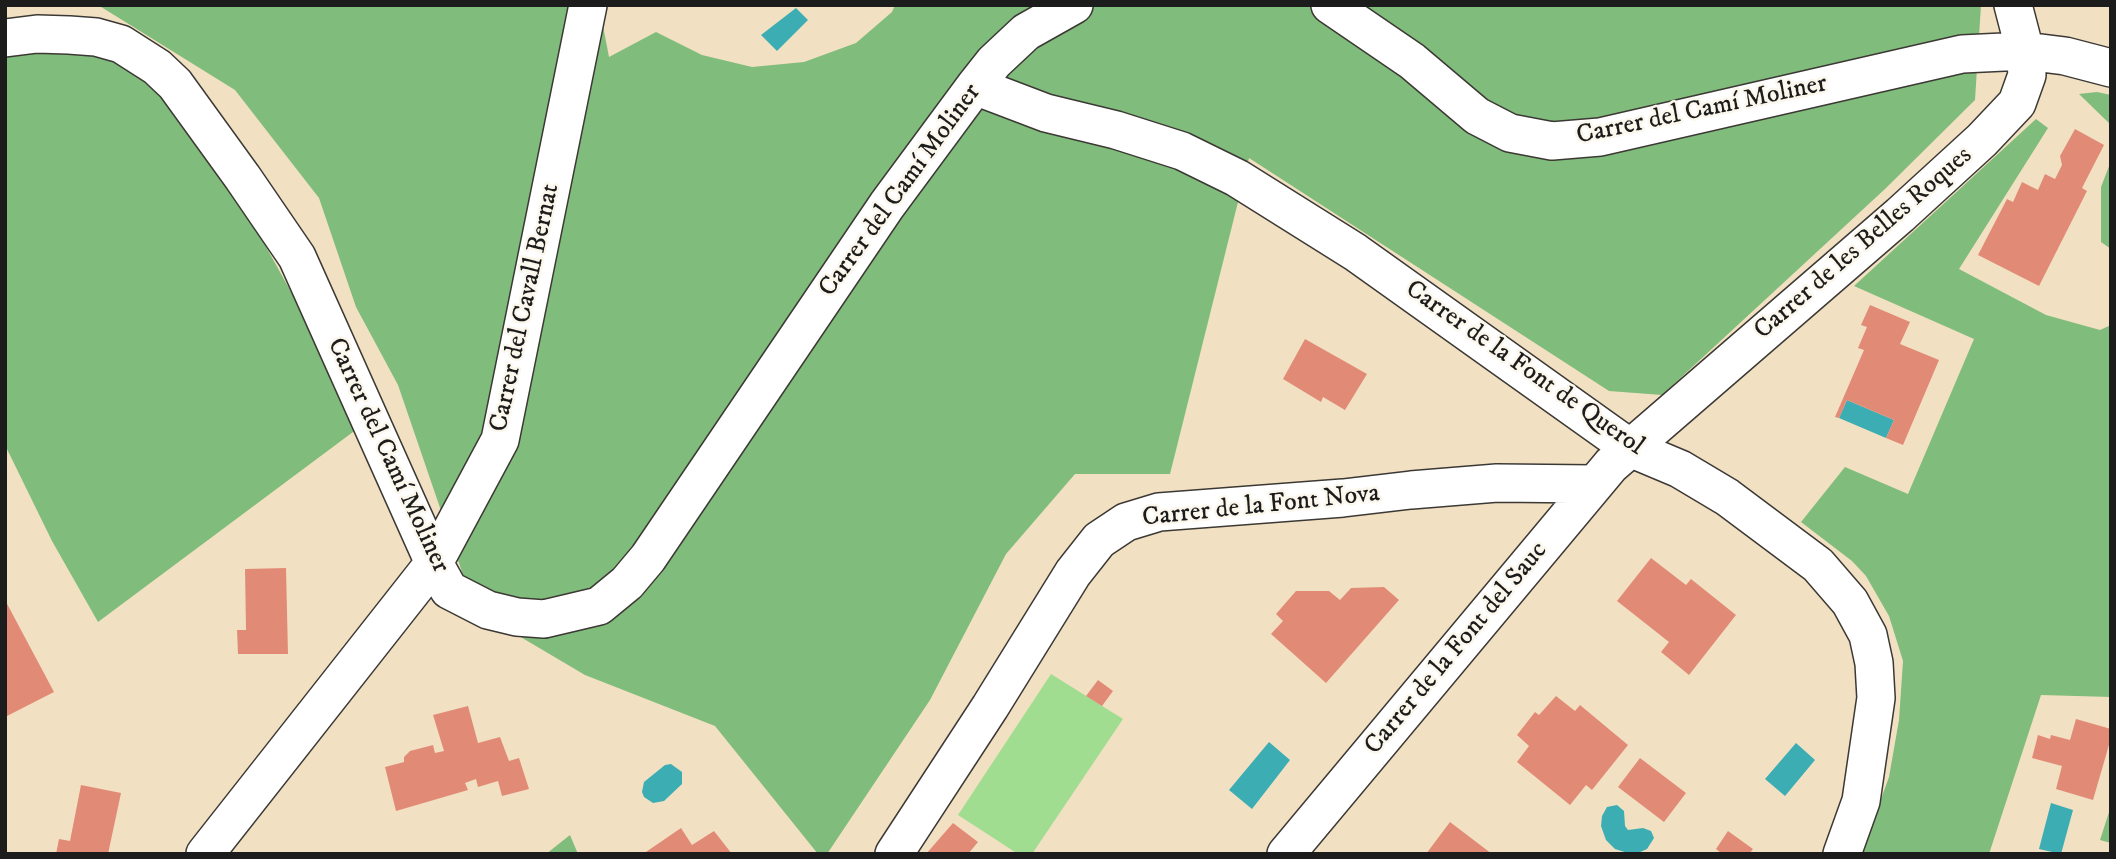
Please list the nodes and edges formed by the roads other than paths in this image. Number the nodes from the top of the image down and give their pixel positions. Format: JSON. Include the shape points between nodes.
{"nodes":[{"id":1,"x":588,"y":5,"type":"edge"},
{"id":2,"x":1074,"y":5,"type":"edge"},
{"id":3,"x":1330,"y":5,"type":"edge"},
{"id":4,"x":2013,"y":5,"type":"edge"},
{"id":5,"x":5,"y":38,"type":"edge"},
{"id":6,"x":2025,"y":51,"type":"junction"},
{"id":7,"x":2111,"y":68,"type":"edge"},
{"id":8,"x":975,"y":86,"type":"junction"},
{"id":9,"x":1630,"y":448,"type":"junction"},
{"id":10,"x":1594,"y":484,"type":"junction"},
{"id":11,"x":434,"y":564,"type":"junction"},
{"id":12,"x":205,"y":854,"type":"edge"},
{"id":13,"x":894,"y":854,"type":"edge"},
{"id":14,"x":1286,"y":854,"type":"edge"},
{"id":15,"x":1842,"y":854,"type":"edge"}],
"edges":[{"from":1,"to":11,"type":"street","name":"Carrer del Cavall Bernat","via":[[500,440]]},
{"from":2,"to":8,"type":"street","name":"Carrer del Camí Moliner","via":[[1026,32]]},
{"from":3,"to":6,"type":"street","name":"Carrer del Camí Moliner","via":[[1412,61],[1477,116],[1510,133],[1552,141],[1600,137],[1962,54]]},
{"from":4,"to":6,"type":"street","name":"Carrer de les Belles Roques"},
{"from":5,"to":11,"type":"street","name":"Carrer del Camí Moliner","via":[[37,34],[96,37],[121,44],[174,84],[296,257]]},
{"from":6,"to":7,"type":"street","name":"Carrer del Camí Moliner"},
{"from":6,"to":9,"type":"street","name":"Carrer de les Belles Roques","via":[[2027,75],[2017,103],[1982,140]]},
{"from":8,"to":9,"type":"street","name":"Carrer de la Font de Querol","via":[[1046,113],[1182,151],[1237,178],[1355,252]]},
{"from":8,"to":11,"type":"street","name":"Carrer del Camí Moliner","via":[[887,205],[648,558],[626,583],[599,606],[544,619],[517,617],[488,610],[449,590]]},
{"from":9,"to":10,"type":"street","name":"Carrer de la Font del Sauc"},
{"from":9,"to":15,"type":"street","name":"Carrer de la Font de Querol","via":[[1680,469],[1727,497],[1818,565],[1850,602],[1868,635],[1876,698],[1872,735],[1861,801]]},
{"from":10,"to":13,"type":"street","name":"Carrer de la Font Nova","via":[[1497,483],[1159,512],[1126,522],[1099,540],[1073,573]]},
{"from":10,"to":14,"type":"street","name":"Carrer de la Font del Sauc"},
{"from":11,"to":12,"type":"street","name":"Carrer del Cavall Bernat"}]}
